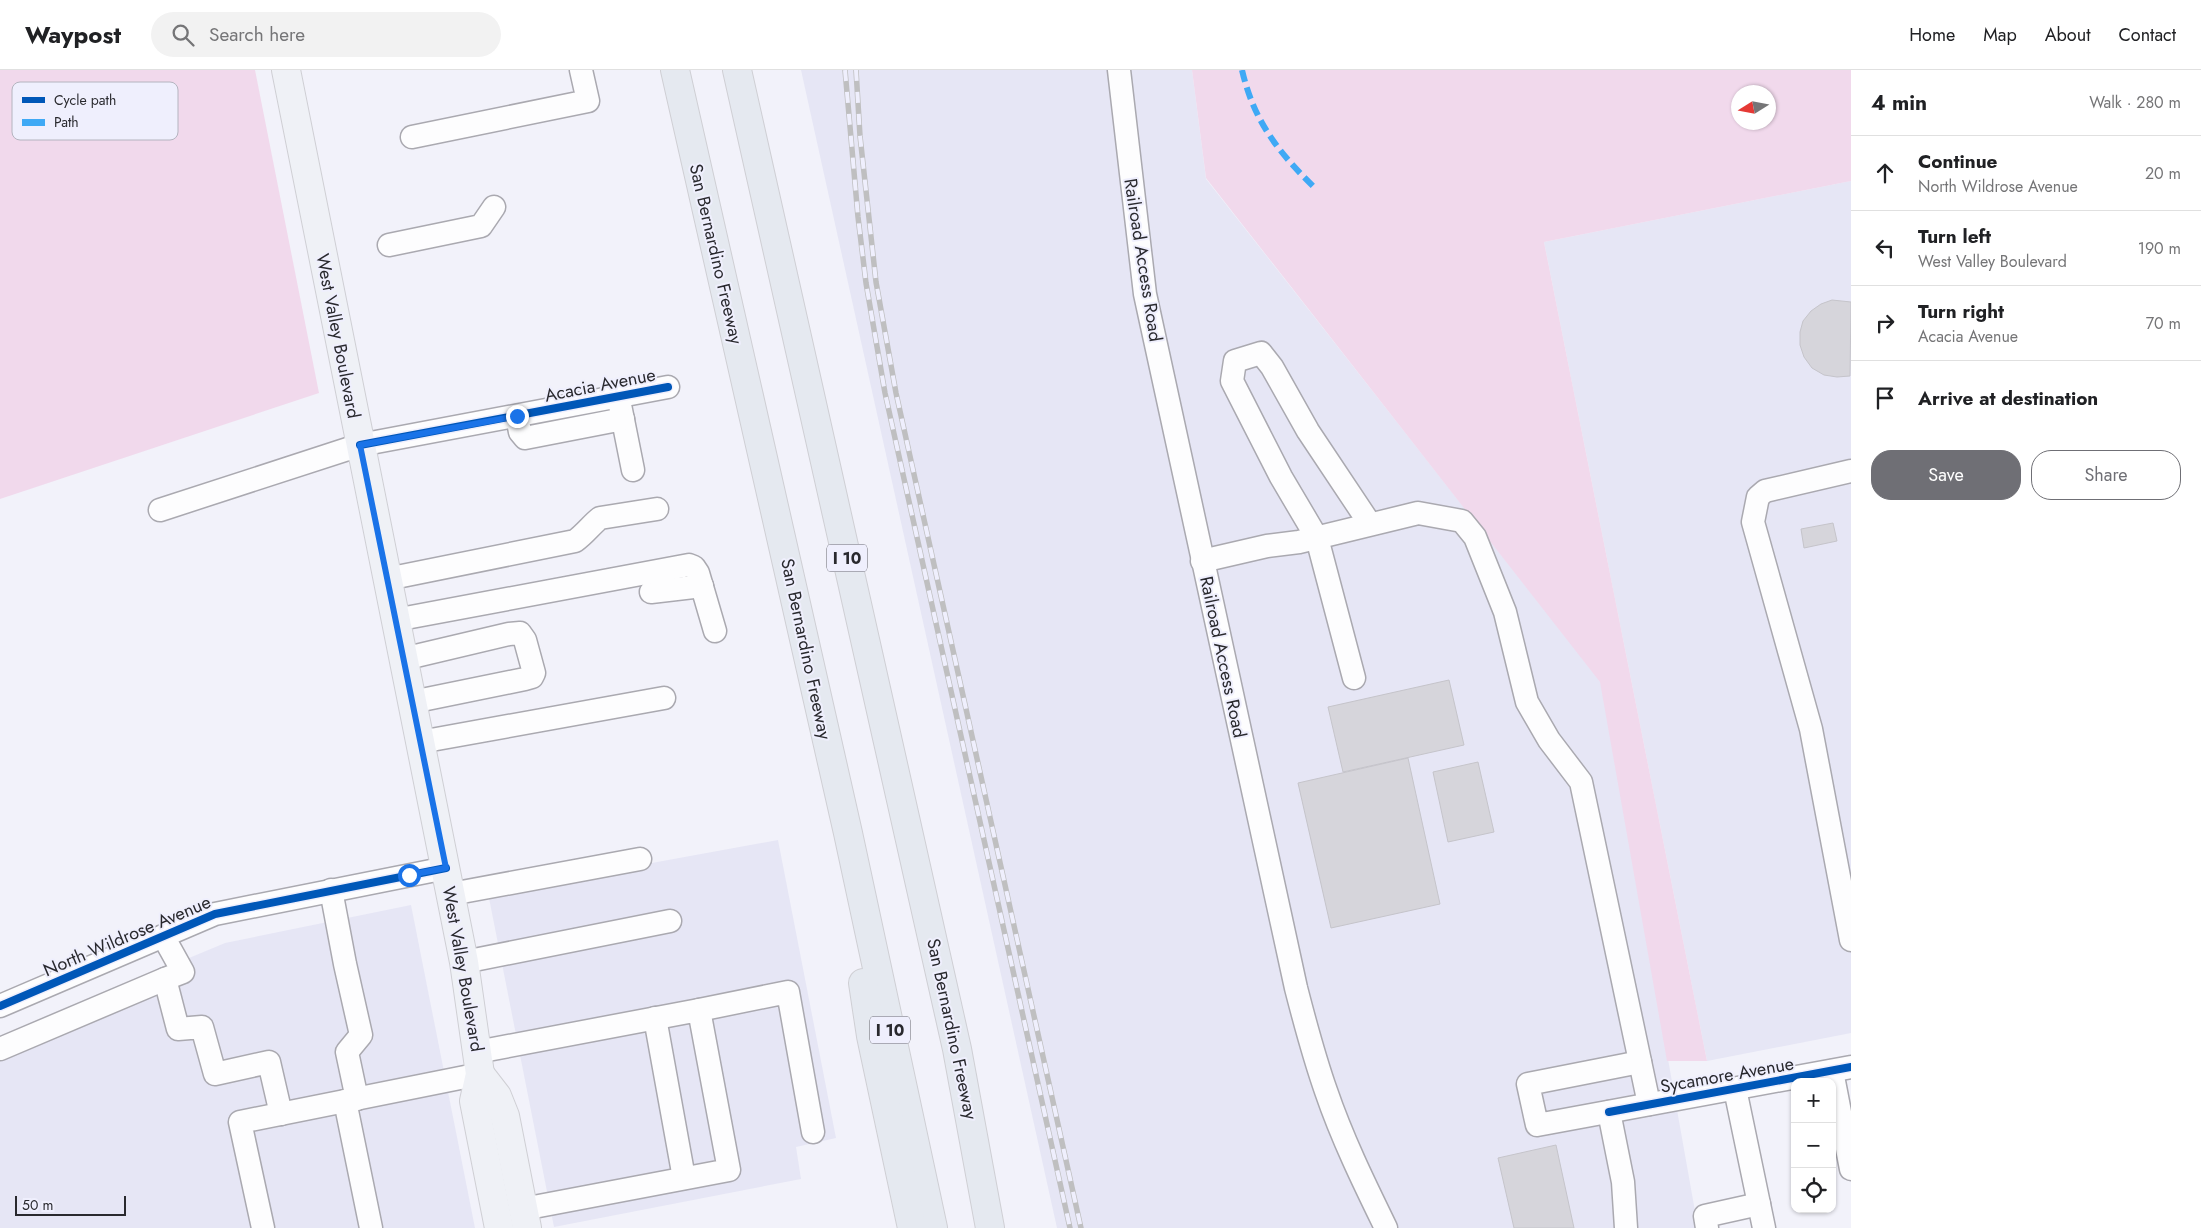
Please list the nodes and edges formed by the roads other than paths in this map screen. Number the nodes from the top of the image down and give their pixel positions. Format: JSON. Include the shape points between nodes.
{"nodes":[{"id":1,"x":286,"y":70,"type":"edge"},
{"id":2,"x":581,"y":70,"type":"edge"},
{"id":3,"x":674,"y":70,"type":"edge"},
{"id":4,"x":738,"y":70,"type":"edge"},
{"id":5,"x":1119,"y":70,"type":"edge"},
{"id":6,"x":412,"y":137,"type":"dead end"},
{"id":7,"x":494,"y":207,"type":"dead end"},
{"id":8,"x":389,"y":245,"type":"dead end"},
{"id":9,"x":668,"y":387,"type":"dead end"},
{"id":10,"x":618,"y":396,"type":"junction"},
{"id":11,"x":517,"y":416,"type":"junction"},
{"id":12,"x":623,"y":419,"type":"junction"},
{"id":13,"x":360,"y":445,"type":"junction"},
{"id":14,"x":633,"y":470,"type":"dead end"},
{"id":15,"x":1851,"y":471,"type":"edge"},
{"id":16,"x":657,"y":509,"type":"dead end"},
{"id":17,"x":160,"y":510,"type":"dead end"},
{"id":18,"x":1370,"y":524,"type":"junction"},
{"id":19,"x":1317,"y":538,"type":"junction"},
{"id":20,"x":1202,"y":561,"type":"junction"},
{"id":21,"x":387,"y":580,"type":"junction"},
{"id":22,"x":702,"y":586,"type":"junction"},
{"id":23,"x":651,"y":592,"type":"dead end"},
{"id":24,"x":395,"y":620,"type":"junction"},
{"id":25,"x":715,"y":631,"type":"dead end"},
{"id":26,"x":403,"y":659,"type":"junction"},
{"id":27,"x":1354,"y":678,"type":"dead end"},
{"id":28,"x":664,"y":698,"type":"dead end"},
{"id":29,"x":412,"y":702,"type":"junction"},
{"id":30,"x":420,"y":742,"type":"junction"},
{"id":31,"x":848,"y":833,"type":"junction"},
{"id":32,"x":640,"y":859,"type":"dead end"},
{"id":33,"x":446,"y":868,"type":"junction"},
{"id":34,"x":331,"y":890,"type":"junction"},
{"id":35,"x":451,"y":894,"type":"junction"},
{"id":36,"x":670,"y":921,"type":"dead end"},
{"id":37,"x":163,"y":936,"type":"junction"},
{"id":38,"x":1851,"y":940,"type":"edge"},
{"id":39,"x":464,"y":962,"type":"junction"},
{"id":40,"x":165,"y":978,"type":"junction"},
{"id":41,"x":0,"y":1006,"type":"edge"},
{"id":42,"x":699,"y":1010,"type":"junction"},
{"id":43,"x":655,"y":1018,"type":"junction"},
{"id":44,"x":0,"y":1049,"type":"edge"},
{"id":45,"x":1640,"y":1062,"type":"junction"},
{"id":46,"x":479,"y":1063,"type":"junction"},
{"id":47,"x":1841,"y":1069,"type":"edge"},
{"id":48,"x":1735,"y":1088,"type":"junction"},
{"id":49,"x":351,"y":1100,"type":"junction"},
{"id":50,"x":1649,"y":1104,"type":"junction"},
{"id":51,"x":1609,"y":1112,"type":"junction"},
{"id":52,"x":281,"y":1114,"type":"junction"},
{"id":53,"x":971,"y":1119,"type":"junction"},
{"id":54,"x":813,"y":1132,"type":"dead end"},
{"id":55,"x":1851,"y":1169,"type":"edge"},
{"id":56,"x":684,"y":1178,"type":"junction"},
{"id":57,"x":1759,"y":1204,"type":"junction"},
{"id":58,"x":525,"y":1218,"type":"edge"},
{"id":59,"x":263,"y":1228,"type":"edge"},
{"id":60,"x":371,"y":1228,"type":"edge"},
{"id":61,"x":499,"y":1228,"type":"edge"},
{"id":62,"x":912,"y":1228,"type":"edge"},
{"id":63,"x":933,"y":1228,"type":"edge"},
{"id":64,"x":990,"y":1228,"type":"edge"},
{"id":65,"x":1008,"y":1228,"type":"edge"},
{"id":66,"x":1386,"y":1228,"type":"edge"},
{"id":67,"x":1626,"y":1228,"type":"edge"},
{"id":68,"x":1707,"y":1228,"type":"edge"},
{"id":69,"x":1764,"y":1228,"type":"edge"}],
"edges":[{"from":1,"to":13,"type":"main road","name":"West Valley Boulevard"},
{"from":2,"to":6,"type":"street","via":[[588,101]]},
{"from":3,"to":31,"type":"highway","name":"San Bernardino Freeway","number":"I 10"},
{"from":4,"to":53,"type":"highway","name":"San Bernardino Freeway","number":"I 10"},
{"from":5,"to":20,"type":"street","name":"Railroad Access Road","via":[[1145,294]]},
{"from":7,"to":8,"type":"street","via":[[482,226]]},
{"from":9,"to":10,"type":"street","name":"Acacia Avenue"},
{"from":10,"to":11,"type":"street","name":"Acacia Avenue"},
{"from":10,"to":12,"type":"street"},
{"from":11,"to":12,"type":"street","via":[[524,438]]},
{"from":11,"to":13,"type":"street","name":"Acacia Avenue"},
{"from":12,"to":14,"type":"street"},
{"from":13,"to":17,"type":"street","name":"Acacia Avenue"},
{"from":13,"to":21,"type":"main road","name":"West Valley Boulevard"},
{"from":15,"to":38,"type":"street","via":[[1765,491],[1758,497],[1753,522],[1811,729]]},
{"from":16,"to":21,"type":"street","via":[[600,518],[575,541]]},
{"from":18,"to":19,"type":"street"},
{"from":18,"to":19,"type":"street","via":[[1261,353],[1236,361],[1232,381],[1281,477]]},
{"from":18,"to":45,"type":"street","via":[[1418,513],[1462,521],[1475,537],[1505,612],[1527,702],[1549,740],[1581,782]]},
{"from":19,"to":20,"type":"street"},
{"from":19,"to":27,"type":"street"},
{"from":20,"to":66,"type":"street","name":"Railroad Access Road","via":[[1312,1048],[1344,1137]]},
{"from":21,"to":24,"type":"main road","name":"West Valley Boulevard"},
{"from":22,"to":23,"type":"street"},
{"from":22,"to":24,"type":"street","via":[[694,567],[683,564]]},
{"from":22,"to":25,"type":"street"},
{"from":24,"to":26,"type":"main road","name":"West Valley Boulevard"},
{"from":26,"to":29,"type":"main road","name":"West Valley Boulevard"},
{"from":26,"to":29,"type":"street","via":[[520,633],[534,673],[525,679]]},
{"from":28,"to":30,"type":"street"},
{"from":29,"to":30,"type":"main road","name":"West Valley Boulevard"},
{"from":30,"to":33,"type":"main road","name":"West Valley Boulevard"},
{"from":31,"to":62,"type":"highway","via":[[859,957],[871,1036]]},
{"from":31,"to":63,"type":"highway","name":"San Bernardino Freeway","number":"I 10"},
{"from":32,"to":35,"type":"street"},
{"from":33,"to":34,"type":"street","name":"North Wildrose Avenue"},
{"from":33,"to":35,"type":"main road","name":"West Valley Boulevard"},
{"from":34,"to":37,"type":"street","name":"North Wildrose Avenue","via":[[215,914]]},
{"from":34,"to":49,"type":"street","via":[[362,1035],[347,1052]]},
{"from":35,"to":39,"type":"main road","name":"West Valley Boulevard"},
{"from":36,"to":39,"type":"street"},
{"from":37,"to":40,"type":"street","via":[[183,972]]},
{"from":37,"to":41,"type":"street","name":"North Wildrose Avenue"},
{"from":39,"to":46,"type":"main road","name":"West Valley Boulevard"},
{"from":40,"to":44,"type":"street"},
{"from":40,"to":52,"type":"street","via":[[178,1029],[202,1027],[216,1074],[269,1062]]},
{"from":42,"to":43,"type":"street"},
{"from":42,"to":54,"type":"street","via":[[788,992]]},
{"from":42,"to":56,"type":"street","via":[[730,1170]]},
{"from":43,"to":46,"type":"street"},
{"from":43,"to":56,"type":"street"},
{"from":45,"to":50,"type":"street"},
{"from":45,"to":51,"type":"street","name":"Sycamore Avenue","via":[[1528,1084],[1537,1125]]},
{"from":46,"to":49,"type":"street"},
{"from":46,"to":58,"type":"main road","name":"West Valley Boulevard","via":[[505,1116]]},
{"from":46,"to":61,"type":"main road","name":"West Valley Boulevard","via":[[474,1101]]},
{"from":47,"to":48,"type":"street","name":"Sycamore Avenue"},
{"from":47,"to":55,"type":"street"},
{"from":48,"to":50,"type":"street","name":"Sycamore Avenue"},
{"from":48,"to":57,"type":"street"},
{"from":49,"to":52,"type":"street"},
{"from":49,"to":60,"type":"street"},
{"from":50,"to":51,"type":"street","name":"Sycamore Avenue"},
{"from":51,"to":67,"type":"street","via":[[1623,1182]]},
{"from":52,"to":59,"type":"street","via":[[240,1122]]},
{"from":53,"to":64,"type":"highway","name":"San Bernardino Freeway","number":"I 10"},
{"from":53,"to":65,"type":"highway"},
{"from":56,"to":58,"type":"street"},
{"from":57,"to":68,"type":"street","via":[[1705,1216]]},
{"from":57,"to":69,"type":"street"}]}
